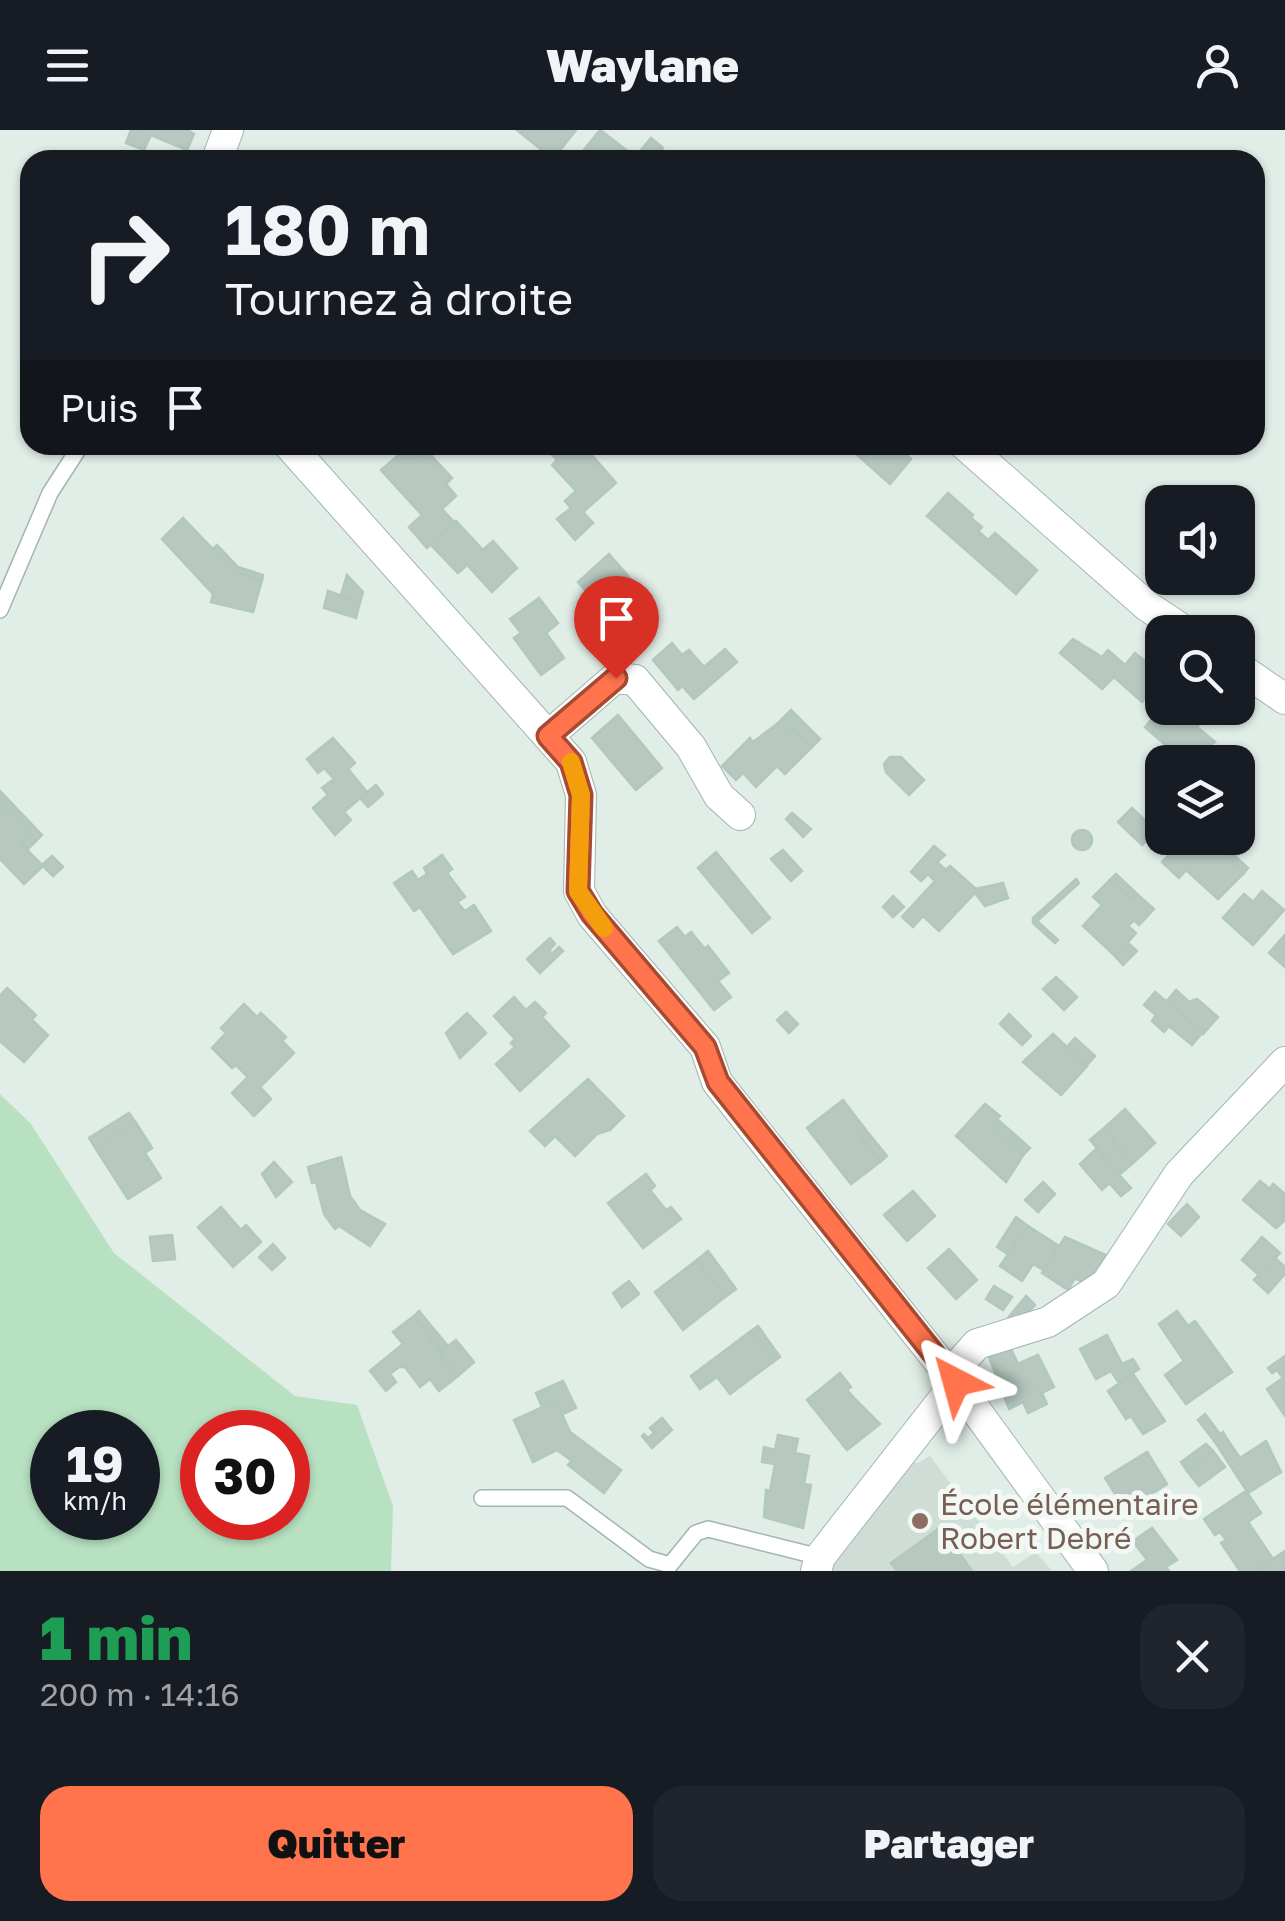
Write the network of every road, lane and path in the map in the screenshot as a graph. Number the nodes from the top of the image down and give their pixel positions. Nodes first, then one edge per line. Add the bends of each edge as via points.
1 (75, 455) edge
2 (297, 455) edge
3 (975, 455) edge
4 (0, 610) edge
5 (1161, 615) edge
6 (1255, 679) edge
7 (1285, 700) edge
8 (548, 736) junction
9 (740, 814) dead end
10 (1285, 1062) edge
11 (956, 1382) junction
12 (482, 1498) dead end
13 (818, 1564) edge
14 (1093, 1571) edge

1 - 4 lane via 50,493
2 - 8 street
3 - 5 street
6 - 7 street
8 - 9 street via 616,678 636,680 691,747 719,796
8 - 11 street via 571,762 581,795 578,891 592,914 705,1047 718,1082
10 - 11 street via 1179,1174 1106,1284 1048,1322 977,1344 961,1362
11 - 13 street
11 - 14 street
12 - 13 lane via 567,1498 649,1559 670,1564 696,1533 708,1529

